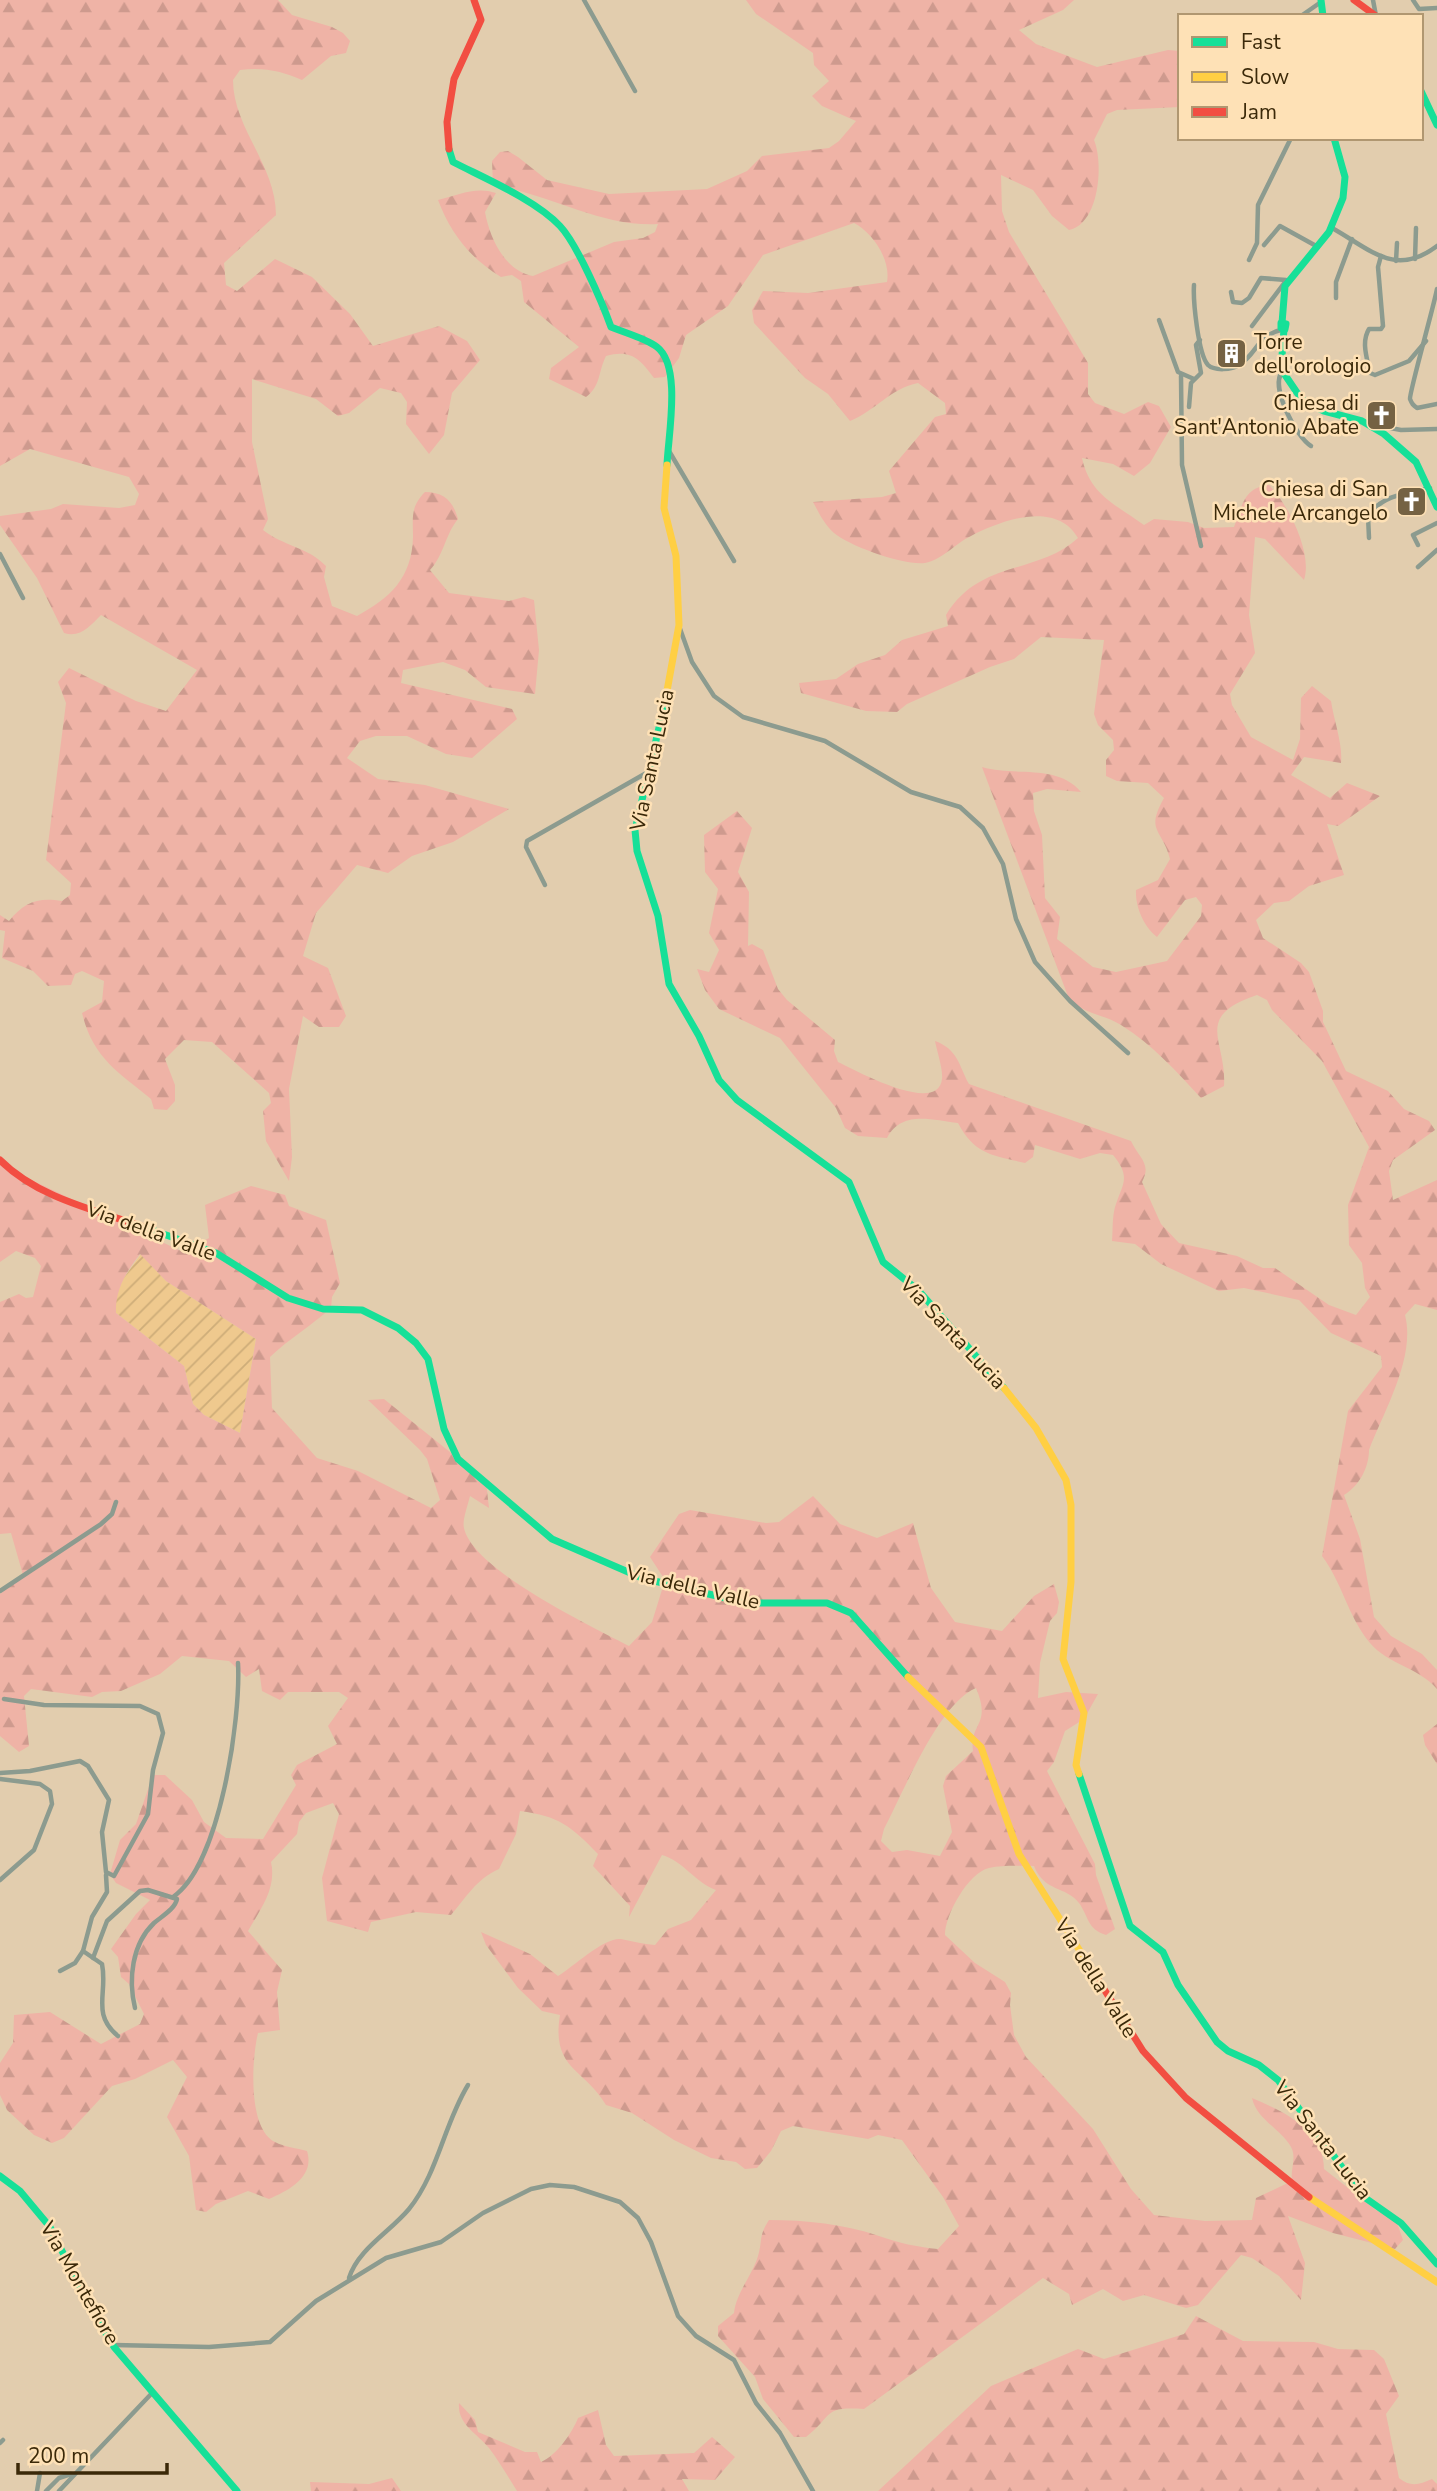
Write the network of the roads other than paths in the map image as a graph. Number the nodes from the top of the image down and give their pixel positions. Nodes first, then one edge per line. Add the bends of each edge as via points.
1 (474, 0) edge
2 (584, 0) edge
3 (1353, 0) edge
4 (1413, 0) edge
5 (1321, 1) edge
6 (1437, 8) edge
7 (1304, 14) edge
8 (1373, 14) edge
9 (635, 91) dead end
10 (1423, 95) edge
11 (1437, 125) edge
12 (1290, 140) edge
13 (1334, 140) edge
14 (1332, 228) junction
15 (1416, 228) dead end
16 (1352, 239) junction
17 (1397, 243) dead end
18 (1264, 245) dead end
19 (1437, 246) edge
20 (1318, 247) junction
21 (1381, 256) junction
22 (1415, 259) junction
23 (1249, 260) dead end
24 (1396, 261) junction
25 (1287, 281) junction
26 (1194, 285) dead end
27 (1437, 289) edge
28 (1231, 292) dead end
29 (1336, 298) dead end
30 (1159, 320) dead end
31 (1252, 326) dead end
32 (1283, 328) junction
33 (1200, 340) junction
34 (1426, 341) junction
35 (1282, 372) junction
36 (1181, 376) junction
37 (1194, 379) junction
38 (1437, 404) edge
39 (1189, 407) dead end
40 (1368, 424) junction
41 (1436, 427) edge
42 (1398, 429) junction
43 (1392, 440) junction
44 (1311, 446) dead end
45 (669, 451) junction
46 (1430, 488) junction
47 (1437, 506) edge
48 (1437, 523) edge
49 (1369, 538) dead end
50 (1418, 545) dead end
51 (1201, 547) dead end
52 (1437, 550) edge
53 (0, 554) edge
54 (734, 561) dead end
55 (1418, 567) dead end
56 (23, 598) dead end
57 (679, 625) junction
58 (649, 771) junction
59 (545, 885) dead end
60 (1128, 1053) dead end
61 (0, 1160) edge
62 (116, 1502) dead end
63 (0, 1591) edge
64 (238, 1663) dead end
65 (4, 1699) dead end
66 (0, 1773) edge
67 (0, 1779) edge
68 (105, 1867) junction
69 (0, 1880) edge
70 (173, 1897) junction
71 (83, 1950) junction
72 (93, 1958) junction
73 (60, 1971) dead end
74 (135, 2008) dead end
75 (118, 2036) dead end
76 (468, 2085) dead end
77 (0, 2176) edge
78 (1437, 2264) edge
79 (348, 2279) junction
80 (1437, 2282) edge
81 (114, 2345) junction
82 (153, 2392) junction
83 (40, 2473) dead end
84 (72, 2474) junction
85 (62, 2490) edge
86 (37, 2491) edge
87 (46, 2491) edge
88 (237, 2491) edge
89 (813, 2491) edge

1 - 45 street, Via Santa Lucia via 481,23 460,61 448,117 453,160 556,223 569,239 611,327 663,353 673,379
2 - 9 street
3 - 8 street
4 - 6 street via 1419,9
5 - 7 street
10 - 11 street
12 - 23 street via 1258,205 1257,243
13 - 14 street via 1345,186
14 - 16 street
14 - 20 street
15 - 22 street
16 - 21 street
16 - 29 street via 1336,282
17 - 24 street
18 - 20 street via 1280,226
19 - 22 street
20 - 25 street
21 - 24 street
21 - 34 street via 1383,326 1367,331 1370,373 1376,375 1409,361
22 - 24 street
25 - 28 street via 1261,278 1242,303 1232,301
25 - 31 street
25 - 32 street
26 - 33 street
27 - 34 street
30 - 36 street
32 - 33 street via 1259,340 1239,365 1225,369 1209,366
32 - 35 street
33 - 37 street via 1196,347 1200,373
34 - 38 street via 1410,399 1419,408
35 - 40 street via 1302,400
35 - 44 street via 1278,379 1281,400
36 - 37 street
36 - 51 street via 1182,465
37 - 39 street
40 - 42 street
40 - 43 street
41 - 42 street
42 - 43 street
43 - 46 street via 1416,463
45 - 54 street
45 - 57 street, Via Santa Lucia via 664,508 677,556
46 - 47 street
46 - 49 street via 1380,503 1368,516
48 - 50 street via 1411,536
52 - 55 street
53 - 56 street
57 - 58 street, Via Santa Lucia
57 - 60 street via 692,662 714,696 743,718 825,741 911,792 960,807 983,828 1003,864 1014,912 1035,962
58 - 59 street via 527,841
58 - 78 street, Via Santa Lucia via 636,818 637,851 658,916 669,984 719,1080 737,1100 849,1182 883,1262 919,1291 987,1367 1033,1424 1065,1476 1071,1535 1063,1659 1084,1713 1076,1765 1130,1926 1163,1952 1180,1988 1218,2043 1278,2080 1364,2197 1401,2223
61 - 80 street, Via della Valle via 12,1173 43,1191 216,1253 284,1297 327,1310 366,1311 397,1328 419,1345 428,1359 444,1429 458,1459 552,1539 642,1578 746,1603 821,1603 850,1613 903,1673 981,1747 1019,1854 1143,2051 1182,2095 1324,2209
62 - 63 street via 102,1524
64 - 70 street via 235,1738 215,1824 192,1879
65 - 68 street via 140,1706 162,1719 146,1819 118,1873 108,1876
66 - 68 street via 78,1760 87,1765 109,1800 102,1832
67 - 69 street via 40,1784 50,1791 52,1804 37,1847
68 - 71 street via 107,1892 92,1917
70 - 72 street via 140,1891 107,1921
70 - 74 street via 177,1903 152,1924 138,1948 132,1987
71 - 72 street
71 - 73 street via 75,1963
72 - 75 street via 103,1972 103,2018
76 - 79 street via 419,2195 363,2254
77 - 81 street, Via Montefiore via 37,2208
79 - 81 street via 308,2306 270,2342 209,2347
79 - 89 street via 391,2255 444,2240 538,2186 574,2187 621,2202 648,2234 680,2319 696,2336 734,2360 753,2399 780,2433
81 - 82 street, Via Montefiore
82 - 84 street
82 - 88 street, Via Montefiore
83 - 86 street
84 - 85 street
84 - 87 street

